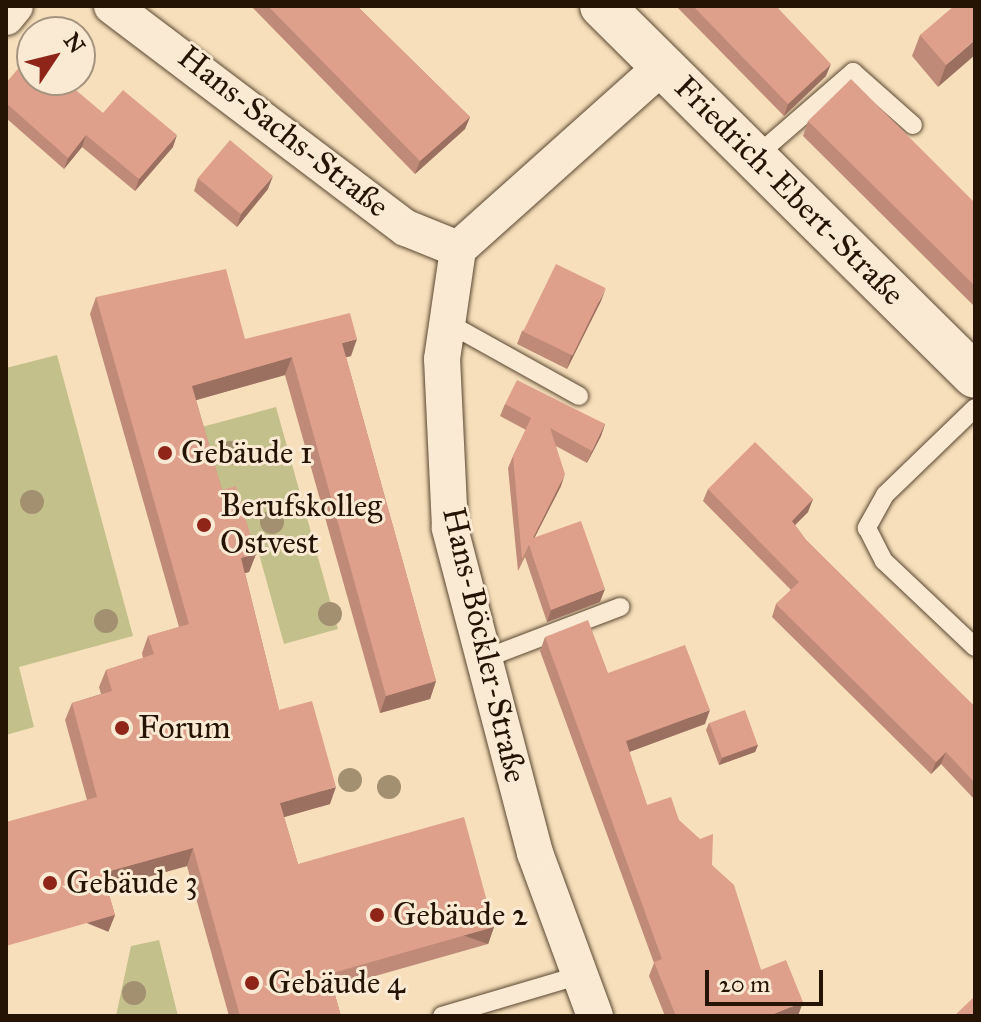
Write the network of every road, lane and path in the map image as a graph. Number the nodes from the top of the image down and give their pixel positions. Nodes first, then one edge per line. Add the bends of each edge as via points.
1 (15, 6) edge
2 (112, 6) edge
3 (602, 6) edge
4 (6, 17) edge
5 (663, 66) junction
6 (913, 125) dead end
7 (755, 157) junction
8 (458, 249) junction
9 (448, 323) junction
10 (975, 376) edge
11 (579, 396) dead end
12 (975, 408) edge
13 (620, 607) dead end
14 (975, 647) edge
15 (484, 659) junction
16 (580, 975) junction
17 (442, 1016) edge
18 (595, 1016) edge

1 - 4 street
2 - 8 street, Hans-Sachs-Straße via 406,228
3 - 5 street, Friedrich-Ebert-Straße
5 - 7 street, Friedrich-Ebert-Straße
5 - 8 street
6 - 7 lane via 853,72
7 - 10 street, Friedrich-Ebert-Straße
8 - 9 street, Hans-Böckler-Straße
9 - 11 lane
9 - 15 street, Hans-Böckler-Straße via 442,359 450,528
12 - 14 lane via 885,495 867,528 884,561
13 - 15 lane
15 - 16 street, Hans-Böckler-Straße via 535,853
16 - 17 lane
16 - 18 street, Hans-Böckler-Straße

